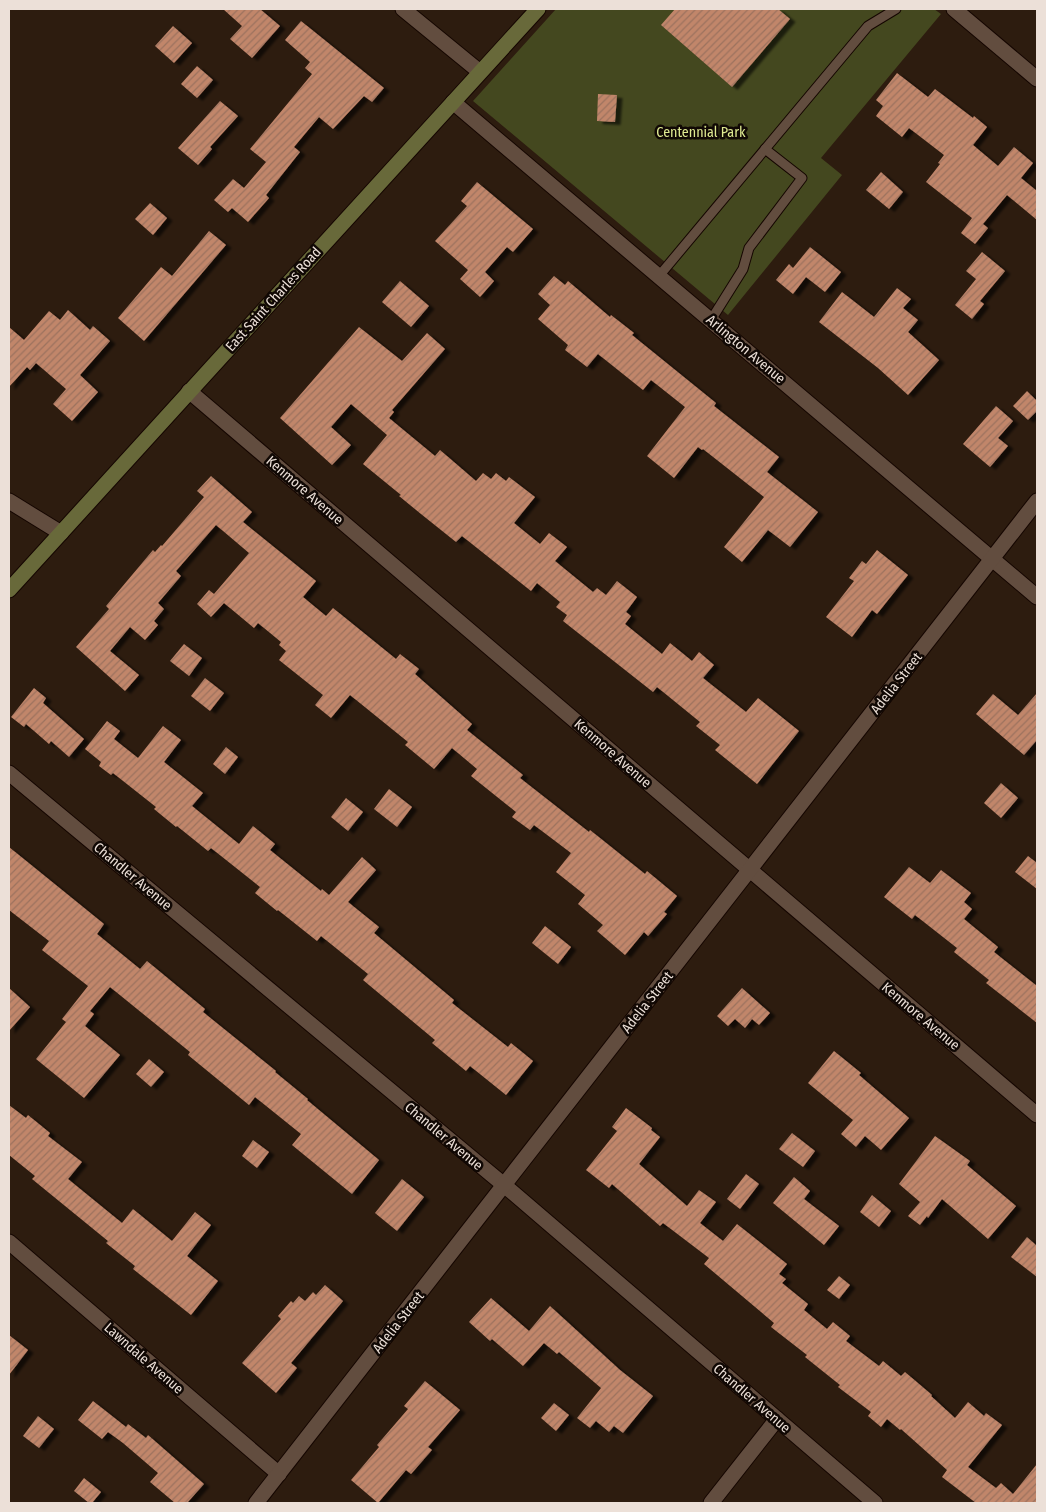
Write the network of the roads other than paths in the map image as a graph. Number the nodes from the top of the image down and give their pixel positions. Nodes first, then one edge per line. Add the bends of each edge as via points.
1 (403, 9) edge
2 (538, 9) edge
3 (896, 9) edge
4 (954, 9) edge
5 (480, 72) junction
6 (1037, 79) edge
7 (452, 102) junction
8 (765, 149) junction
9 (659, 276) junction
10 (712, 320) junction
11 (189, 391) junction
12 (9, 501) edge
13 (1037, 501) edge
14 (61, 533) junction
15 (992, 559) junction
16 (9, 590) edge
17 (1037, 598) edge
18 (9, 773) edge
19 (750, 870) junction
20 (1037, 1115) edge
21 (504, 1185) junction
22 (9, 1242) edge
23 (777, 1420) junction
24 (279, 1474) junction
25 (256, 1503) edge
26 (712, 1503) edge
27 (876, 1503) edge

1 - 5 street
2 - 5 main road, East Saint Charles Road
3 - 8 lane via 868,26
4 - 6 street
5 - 7 main road, East Saint Charles Road
7 - 9 street, Arlington Avenue
7 - 11 main road, East Saint Charles Road
8 - 9 lane
8 - 10 lane via 802,178 749,248 743,269
9 - 10 street, Arlington Avenue
10 - 15 street, Arlington Avenue
11 - 14 main road, East Saint Charles Road
11 - 19 street, Kenmore Avenue
12 - 14 street
13 - 15 street, Adelia Street
14 - 16 main road, East Saint Charles Road
15 - 17 street, Arlington Avenue
15 - 19 street, Adelia Street
18 - 21 street, Chandler Avenue
19 - 20 street, Kenmore Avenue
19 - 21 street, Adelia Street
21 - 23 street, Chandler Avenue
21 - 24 street, Adelia Street
22 - 24 street, Lawndale Avenue
23 - 26 street
23 - 27 street, Chandler Avenue
24 - 25 street, Adelia Street

